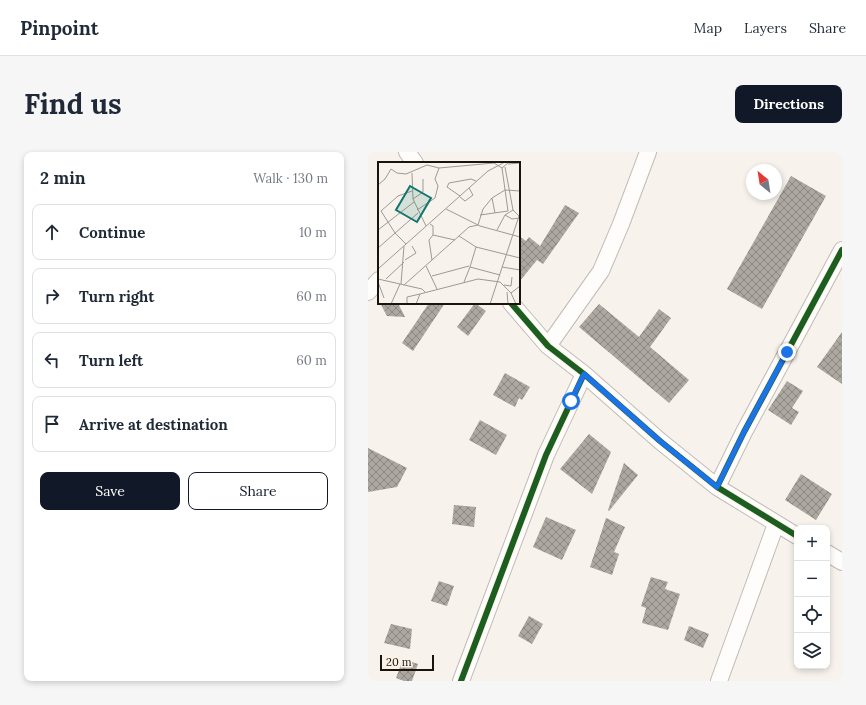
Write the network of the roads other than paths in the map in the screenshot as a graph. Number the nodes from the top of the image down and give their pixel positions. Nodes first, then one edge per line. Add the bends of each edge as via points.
1 (407, 152) edge
2 (648, 152) edge
3 (414, 162) edge
4 (842, 250) edge
5 (378, 281) edge
6 (368, 292) edge
7 (512, 304) edge
8 (548, 346) junction
9 (584, 374) junction
10 (717, 487) junction
11 (776, 524) junction
12 (794, 534) edge
13 (830, 555) edge
14 (842, 562) edge
15 (461, 681) edge
16 (719, 681) edge

1 - 3 street
2 - 8 street via 601,271
4 - 10 street
5 - 6 street
7 - 8 street
8 - 9 street
9 - 10 street
9 - 15 street via 546,454
10 - 11 street
11 - 12 street
11 - 16 street
13 - 14 street

